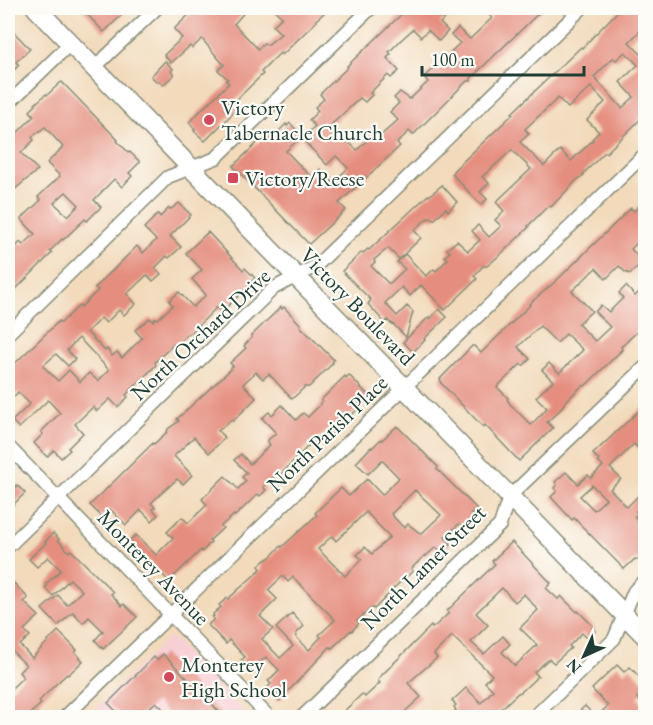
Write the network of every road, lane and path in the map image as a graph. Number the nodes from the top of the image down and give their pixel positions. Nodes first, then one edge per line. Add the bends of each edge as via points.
1 (36, 8) edge
2 (157, 8) edge
3 (372, 8) edge
4 (582, 8) edge
5 (71, 43) junction
6 (94, 68) junction
7 (8, 104) edge
8 (645, 153) edge
9 (191, 168) junction
10 (296, 276) junction
11 (8, 334) edge
12 (645, 366) edge
13 (404, 387) junction
14 (8, 446) edge
15 (509, 497) junction
16 (58, 498) junction
17 (8, 547) edge
18 (645, 579) edge
19 (623, 614) junction
20 (170, 615) junction
21 (645, 637) edge
22 (64, 717) edge
23 (270, 717) edge
24 (301, 717) edge
25 (533, 717) edge

1 - 5 main road, Victory Boulevard
2 - 6 street
3 - 9 street via 216,158
4 - 10 street, North Orchard Drive via 316,266
5 - 6 main road, Victory Boulevard
5 - 7 street
6 - 9 main road, Victory Boulevard
8 - 13 street, North Parish Place
9 - 10 main road, Victory Boulevard
9 - 11 street via 168,177
10 - 13 main road, Victory Boulevard
10 - 16 street, North Orchard Drive via 274,288
12 - 15 street, North Lamer Street
13 - 15 main road, Victory Boulevard
13 - 20 street, North Parish Place
14 - 16 street, Monterey Avenue
15 - 19 main road, Victory Boulevard
15 - 24 street, North Lamer Street via 500,525
16 - 17 street, North Orchard Drive
16 - 20 street, Monterey Avenue
18 - 19 street
19 - 21 main road, Victory Boulevard
19 - 25 street via 614,639
20 - 22 street, North Parish Place
20 - 23 street, Monterey Avenue

